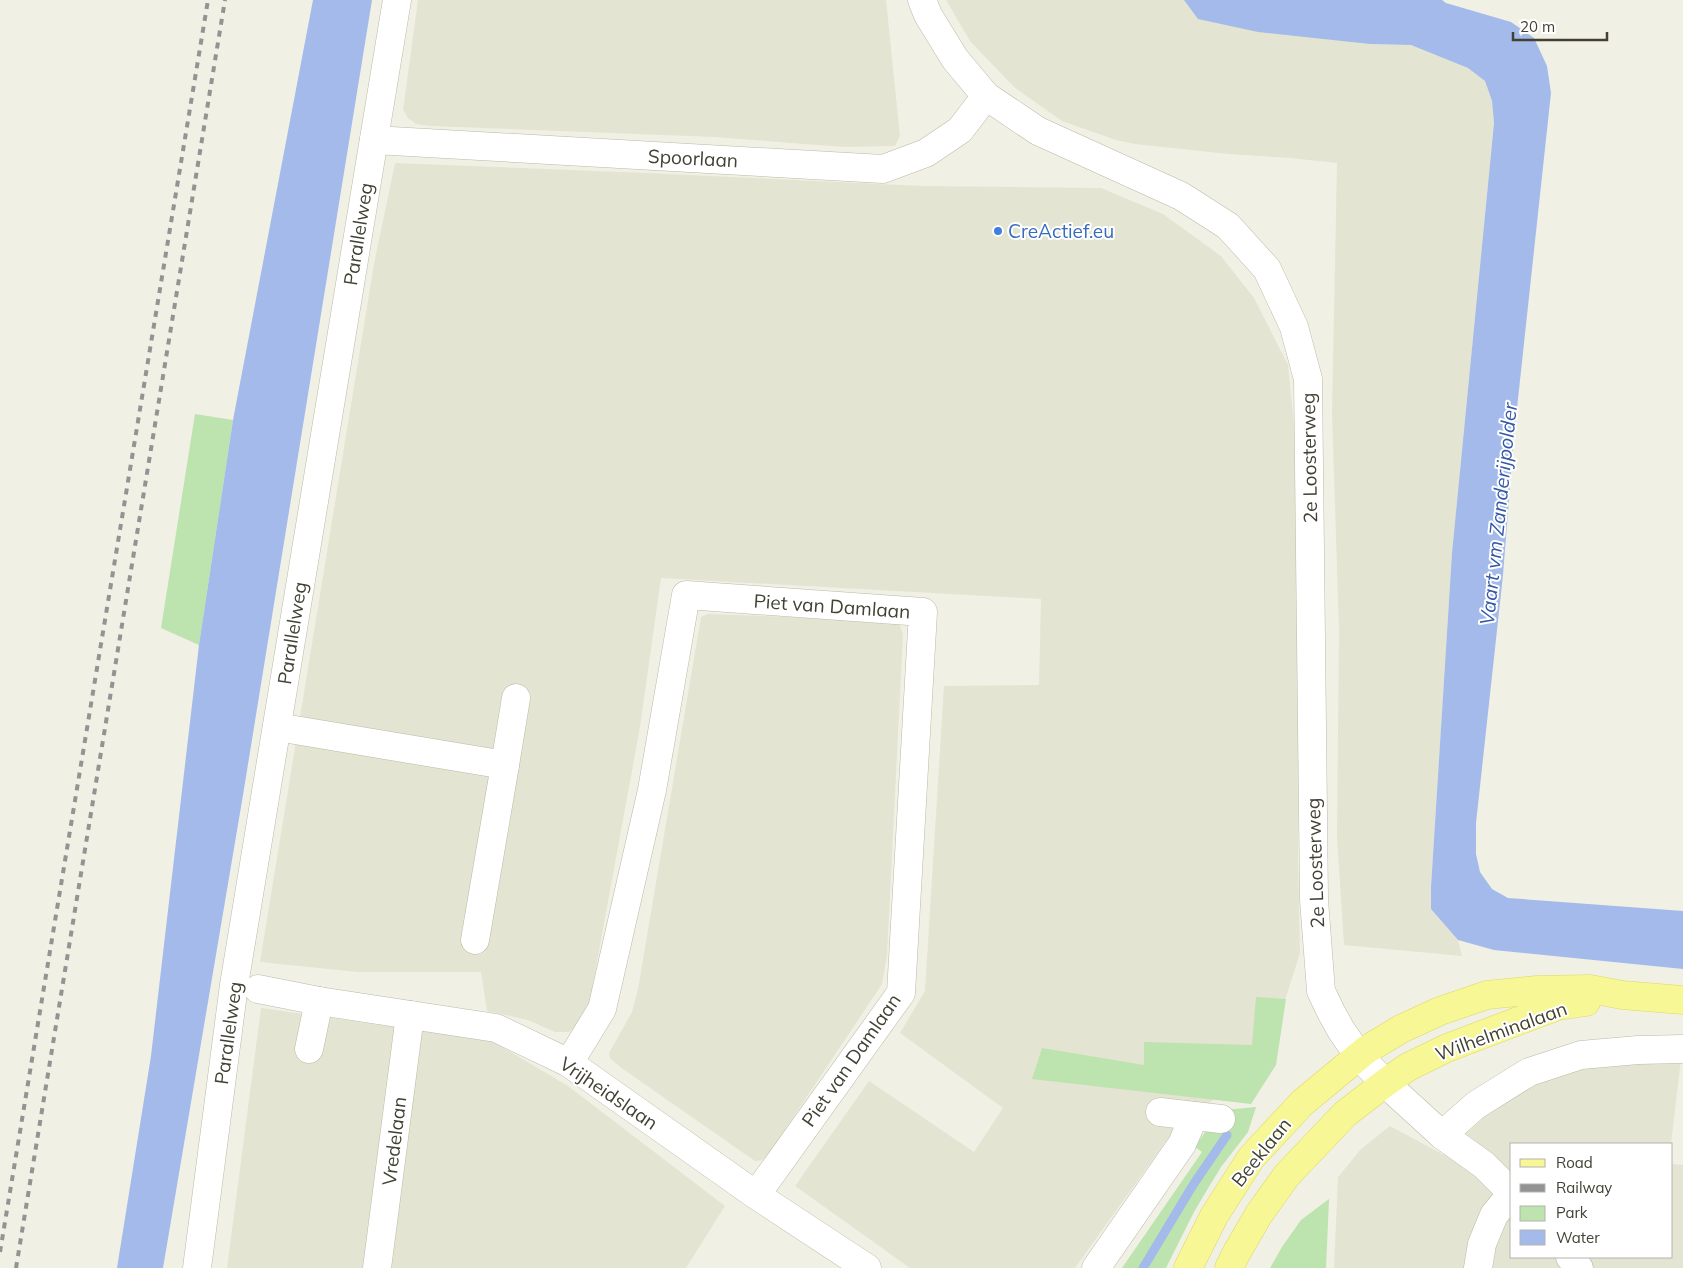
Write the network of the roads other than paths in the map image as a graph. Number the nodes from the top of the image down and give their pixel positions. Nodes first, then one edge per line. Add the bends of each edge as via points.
1 (397, 0) edge
2 (922, 0) edge
3 (986, 96) junction
4 (374, 140) junction
5 (516, 698) dead end
6 (277, 727) junction
7 (505, 765) junction
8 (475, 940) dead end
9 (258, 989) dead end
10 (1622, 995) junction
11 (319, 1000) junction
12 (1683, 1000) edge
13 (410, 1015) junction
14 (1683, 1048) edge
15 (309, 1049) dead end
16 (1359, 1056) junction
17 (569, 1063) junction
18 (1386, 1083) junction
19 (1160, 1112) dead end
20 (1194, 1116) junction
21 (1221, 1119) dead end
22 (1442, 1135) junction
23 (1510, 1191) edge
24 (756, 1195) junction
25 (1510, 1196) edge
26 (1571, 1258) edge
27 (197, 1268) edge
28 (378, 1268) edge
29 (867, 1268) edge
30 (1096, 1268) edge
31 (1188, 1268) edge
32 (1230, 1268) edge
33 (1478, 1268) edge
34 (1579, 1268) edge

1 - 4 street, Parallelweg
2 - 3 street, 2e Loosterweg via 955,59
3 - 4 street, Spoorlaan via 960,130 926,152 883,169
3 - 16 street, 2e Loosterweg via 1038,131 1181,196 1228,226 1267,269 1294,327 1308,379 1314,900 1321,991
4 - 6 street, Parallelweg
5 - 7 street
6 - 7 street
6 - 27 street, Parallelweg via 234,985
7 - 8 street
9 - 11 street, Vrijheidslaan
10 - 12 main road, Wilhelminalaan
10 - 16 main road, Wilhelminalaan via 1590,989 1537,990 1487,996 1409,1025
10 - 18 main road, Wilhelminalaan via 1558,1006 1504,1026 1447,1048 1408,1067
11 - 13 street, Vrijheidslaan
11 - 15 street
13 - 17 street, Vrijheidslaan via 496,1028
13 - 28 street, Vredelaan
14 - 22 street via 1581,1055 1529,1072 1476,1105
16 - 18 street, 2e Loosterweg
16 - 31 main road, Beeklaan via 1302,1103 1251,1158 1214,1216
17 - 24 street, Vrijheidslaan
17 - 24 street, Piet van Damlaan via 602,1009 652,790 686,595 923,612 901,993
18 - 22 street, 2e Loosterweg
18 - 32 main road, Beeklaan via 1345,1114 1287,1175 1259,1214
19 - 20 street
20 - 21 street
20 - 30 street via 1182,1144
22 - 23 street, 2e Loosterweg via 1484,1165
24 - 29 street, Vrijheidslaan
25 - 33 street via 1494,1216 1482,1244
26 - 34 street

